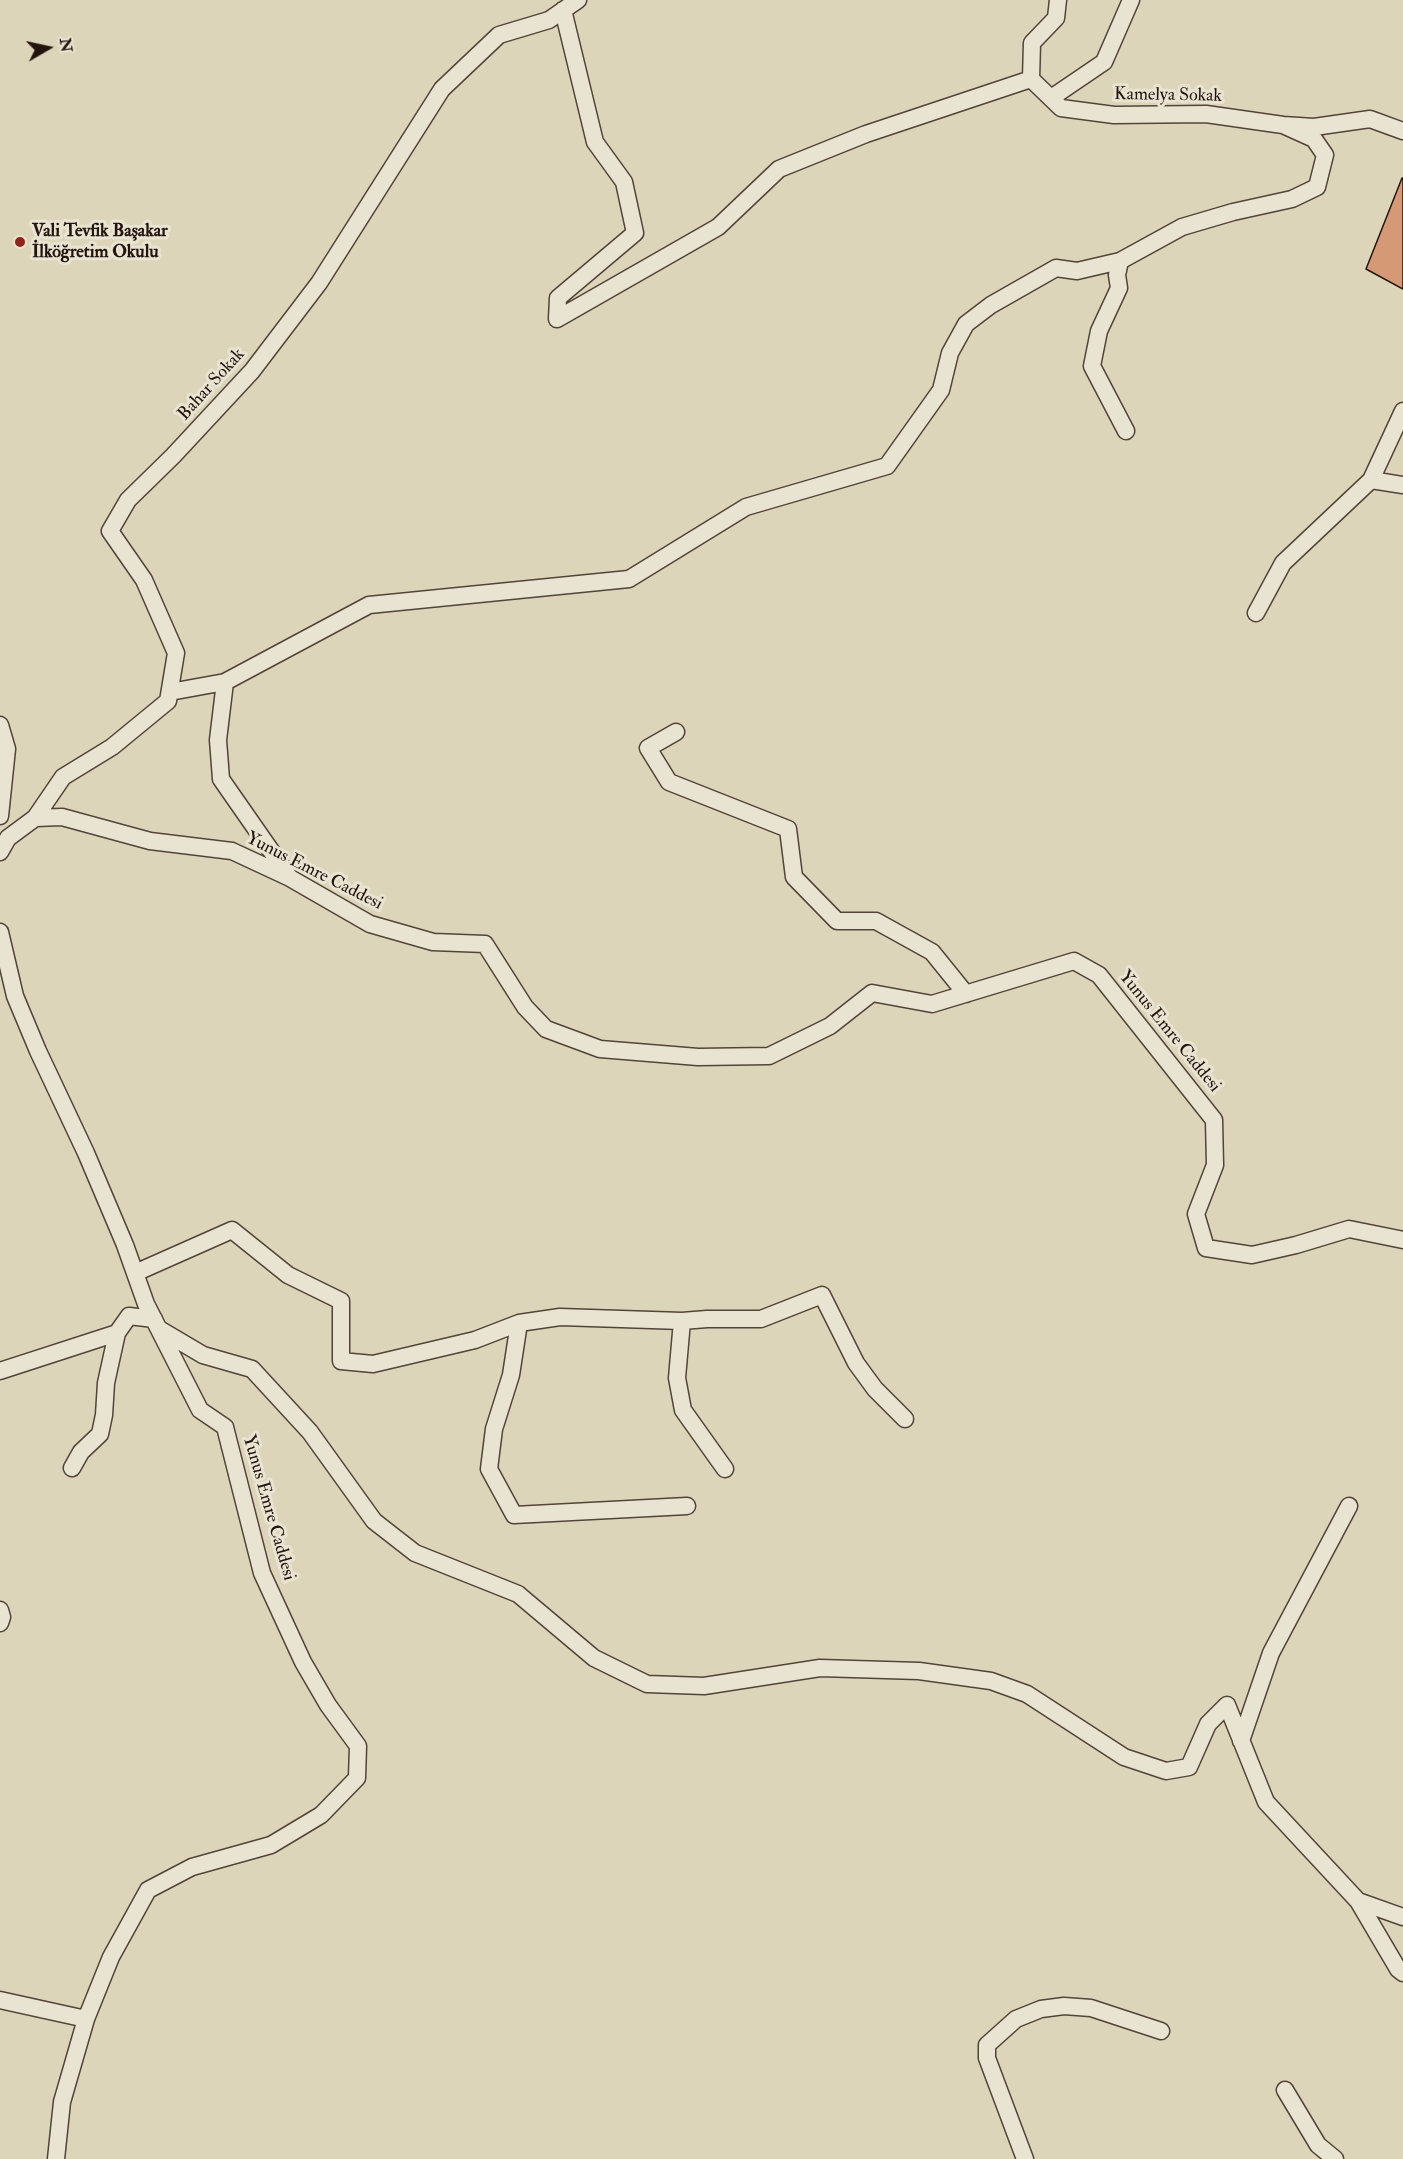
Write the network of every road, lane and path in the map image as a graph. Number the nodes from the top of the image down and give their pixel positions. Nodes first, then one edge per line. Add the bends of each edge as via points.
1 (578, 0) edge
2 (1058, 0) edge
3 (1131, 0) edge
4 (563, 10) junction
5 (1030, 79) junction
6 (1051, 98) junction
7 (1283, 125) junction
8 (1403, 131) edge
9 (1120, 261) junction
10 (1403, 411) edge
11 (1126, 431) dead end
12 (1371, 480) junction
13 (1403, 485) edge
14 (1256, 614) dead end
15 (225, 682) junction
16 (170, 692) junction
17 (0, 725) edge
18 (676, 732) dead end
19 (0, 816) edge
20 (35, 818) junction
21 (0, 852) edge
22 (290, 878) junction
23 (0, 932) edge
24 (966, 994) junction
25 (1403, 1227) edge
26 (1377, 1234) junction
27 (1403, 1240) edge
28 (135, 1273) junction
29 (682, 1321) junction
30 (519, 1323) junction
31 (156, 1324) junction
32 (117, 1333) junction
33 (0, 1371) edge
34 (905, 1419) dead end
35 (72, 1468) dead end
36 (725, 1469) dead end
37 (687, 1506) dead end
38 (1349, 1506) dead end
39 (0, 1610) edge
40 (0, 1623) edge
41 (1241, 1741) junction
42 (1358, 1901) junction
43 (1403, 1917) edge
44 (1403, 1973) edge
45 (0, 2000) edge
46 (86, 2019) junction
47 (1161, 2031) dead end
48 (1285, 2090) dead end
49 (56, 2159) edge
50 (1026, 2159) edge
51 (1335, 2159) edge

1 - 4 street, Bahar Sokak
2 - 5 street via 1056,18 1032,43
3 - 6 street via 1104,62
4 - 5 street via 595,142 624,182 634,233 558,298 556,319 718,227 779,169 866,134
4 - 16 street, Bahar Sokak via 549,20 499,35 442,89 313,292 252,371 128,500 110,531 144,580 176,653
5 - 6 street, Kamelya Sokak
6 - 7 street, Kamelya Sokak via 1061,108 1114,116 1206,114
7 - 8 street, Kamelya Sokak via 1314,127 1370,119
7 - 9 street via 1314,139 1325,155 1317,187 1292,199 1182,227
9 - 11 street via 1119,288 1100,332 1092,366
9 - 15 street via 1077,271 1056,268 966,324 950,353 941,390 887,466 746,507 629,579 369,605
10 - 12 street
12 - 13 street
12 - 14 street via 1283,563
15 - 16 street
15 - 22 street via 218,740 221,779
16 - 20 street via 168,701 112,747 63,777
17 - 19 street via 7,749
18 - 24 street via 648,748 669,782 788,829 794,877 837,921 876,921 932,952
20 - 21 street via 8,838
20 - 22 street, Yunus Emre Caddesi via 63,817 150,841 232,852
22 - 24 street, Yunus Emre Caddesi via 370,924 433,942 485,944 525,1007 546,1029 600,1049 698,1057 769,1056 830,1026 872,993 932,1004
23 - 28 street, Yunus Emre Caddesi via 15,996
24 - 26 street, Yunus Emre Caddesi via 1074,961 1099,975 1214,1120 1215,1165 1196,1214 1206,1248 1252,1255 1349,1229
25 - 26 street, Yunus Emre Caddesi
26 - 27 street, Yunus Emre Caddesi
28 - 30 street via 232,1230 288,1275 341,1301 341,1362 373,1364 475,1340
28 - 31 street, Yunus Emre Caddesi
29 - 30 street via 560,1317
29 - 34 street via 761,1319 822,1295 856,1363
29 - 36 street via 677,1378 683,1410
30 - 37 street via 511,1375 494,1429 489,1469 514,1515
31 - 32 street via 129,1316
31 - 41 street via 203,1355 252,1369 310,1432 374,1521 416,1553 518,1594 594,1658 646,1684 704,1686 819,1668 919,1671 991,1681 1027,1694 1124,1757 1166,1772 1190,1767 1208,1724 1227,1705
31 - 46 street, Yunus Emre Caddesi via 200,1410 225,1427 262,1573 303,1662 358,1746 357,1778 321,1815 271,1845 192,1867 148,1890 111,1957
32 - 33 street
32 - 35 street via 100,1434 81,1452
38 - 41 street via 1271,1653
39 - 40 street
41 - 42 street via 1266,1802
42 - 43 street
42 - 44 street
45 - 46 street
46 - 49 street, Yunus Emre Caddesi via 62,2102
47 - 50 street via 1091,2008 1064,2006 1041,2009 1016,2019 987,2045 987,2058
48 - 51 street via 1318,2145

